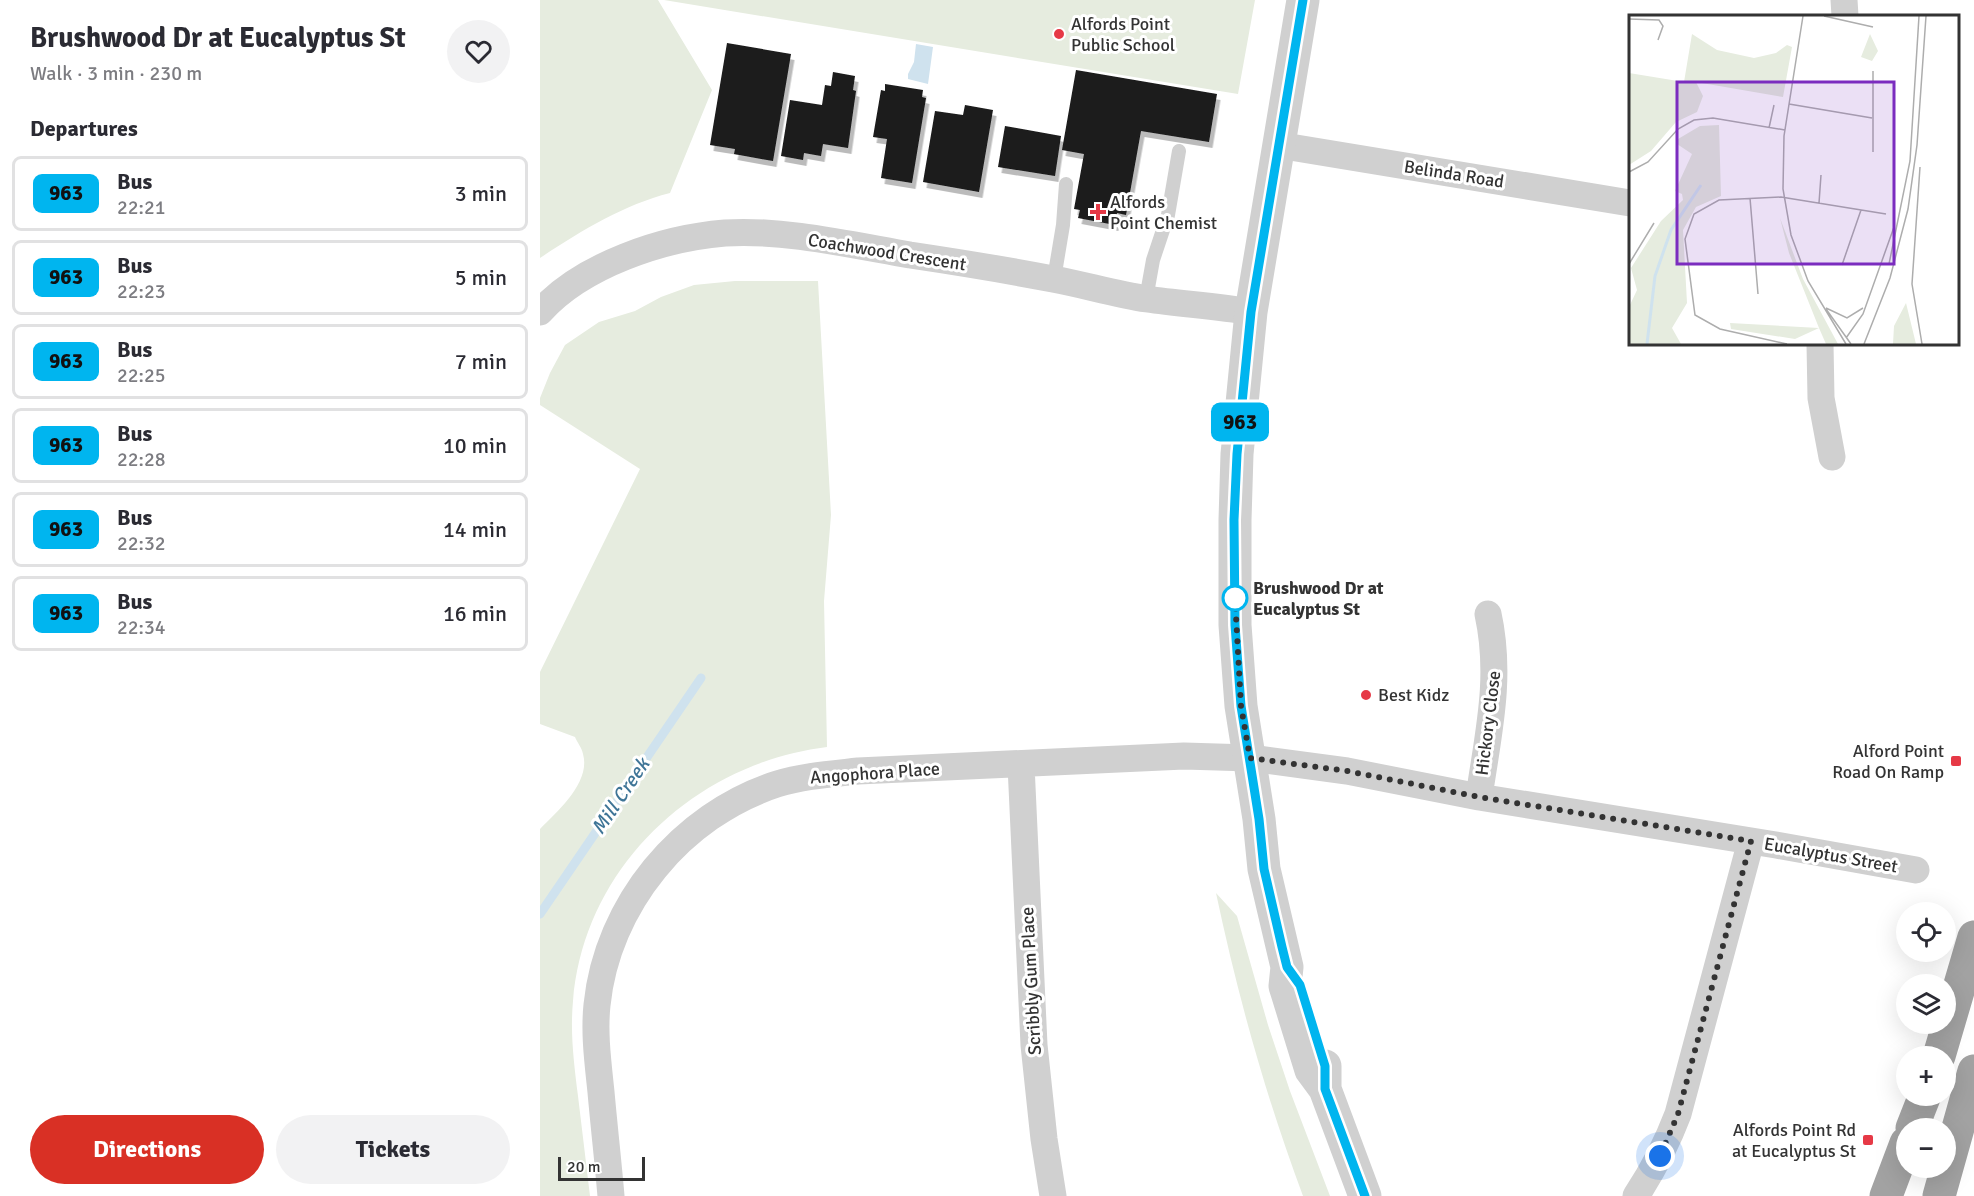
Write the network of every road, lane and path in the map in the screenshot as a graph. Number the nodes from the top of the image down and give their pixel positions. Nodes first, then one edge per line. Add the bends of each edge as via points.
1 (1303, 0) edge
2 (1844, 0) edge
3 (1845, 15) edge
4 (1278, 145) junction
5 (1179, 151) dead end
6 (1066, 184) dead end
7 (1629, 203) edge
8 (1054, 279) junction
9 (1146, 299) junction
10 (540, 312) edge
11 (1251, 312) junction
12 (1820, 345) edge
13 (1832, 457) dead end
14 (1488, 614) dead end
15 (1250, 758) junction
16 (1021, 765) junction
17 (1479, 797) junction
18 (1751, 841) junction
19 (1916, 870) dead end
20 (1974, 937) edge
21 (1943, 1046) edge
22 (1974, 1071) edge
23 (1896, 1170) edge
24 (611, 1196) edge
25 (1053, 1196) edge
26 (1365, 1196) edge
27 (1636, 1196) edge
28 (1886, 1196) edge
29 (1939, 1196) edge

1 - 4 street
2 - 3 street
4 - 7 street, Belinda Road
4 - 11 street
5 - 9 lane via 1168,215 1153,260
6 - 8 lane
8 - 9 street, Coachwood Crescent
8 - 10 street, Coachwood Crescent via 780,235 726,233 651,246 595,271
9 - 11 street, Coachwood Crescent
11 - 15 street via 1237,454 1234,548 1241,706
12 - 13 street via 1821,398
14 - 17 street, Hickory Close via 1495,653 1494,680
15 - 16 street, Angophora Place via 1184,756
15 - 17 street, Eucalyptus Street via 1347,771
15 - 26 street via 1264,869 1287,967 1300,985 1325,1066 1325,1089
16 - 24 street, Angophora Place via 858,771 777,784 737,800 675,845 652,870 616,932 597,1004 598,1069
16 - 25 street, Scribbly Gum Place via 1034,1045
17 - 18 street, Eucalyptus Street
18 - 19 street, Eucalyptus Street
18 - 27 street via 1678,1114 1653,1171
20 - 21 highway
22 - 29 highway
23 - 28 highway

